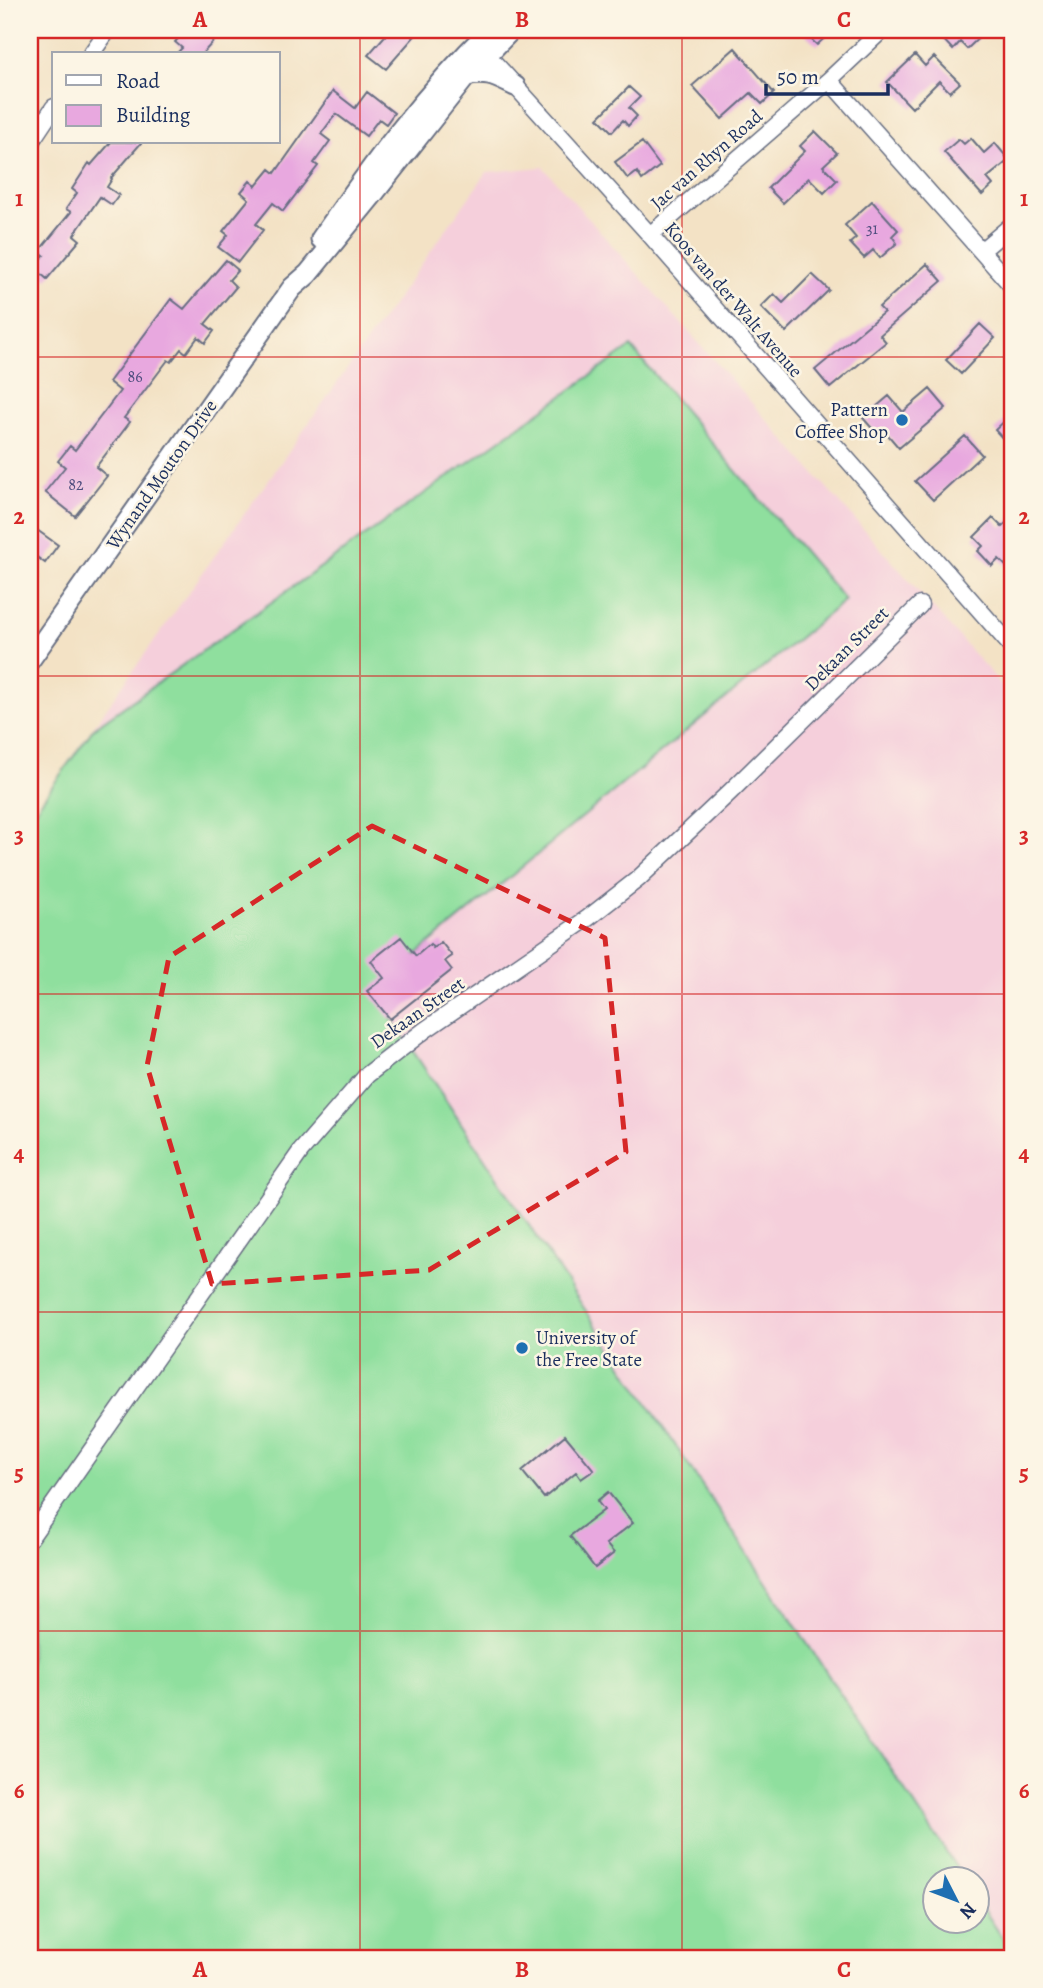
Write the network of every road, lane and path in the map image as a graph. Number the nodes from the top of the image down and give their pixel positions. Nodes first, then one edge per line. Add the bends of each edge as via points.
1 (511, 30) edge
2 (882, 30) edge
3 (106, 31) edge
4 (484, 43) edge
5 (92, 52) edge
6 (466, 76) junction
7 (829, 80) junction
8 (515, 86) junction
9 (52, 110) edge
10 (405, 139) junction
11 (30, 143) edge
12 (1013, 224) edge
13 (650, 235) junction
14 (981, 251) junction
15 (1013, 287) edge
16 (920, 604) dead end
17 (1013, 648) edge
18 (30, 660) edge
19 (30, 1538) edge

1 - 4 street, Wynand Mouton Drive
2 - 7 street, Jac van Rhyn Road
3 - 5 street
4 - 6 street, Wynand Mouton Drive
4 - 8 street, Koos van der Walt Avenue
4 - 10 street, Wynand Mouton Drive
6 - 8 street via 489,74
6 - 10 street, Wynand Mouton Drive
7 - 13 street, Jac van Rhyn Road
7 - 14 street
8 - 13 street, Koos van der Walt Avenue
9 - 11 street
10 - 18 street, Wynand Mouton Drive via 308,274 292,288
12 - 14 street
13 - 17 street, Koos van der Walt Avenue
14 - 15 street
16 - 19 street, Dekaan Street via 638,879 367,1075 301,1151

